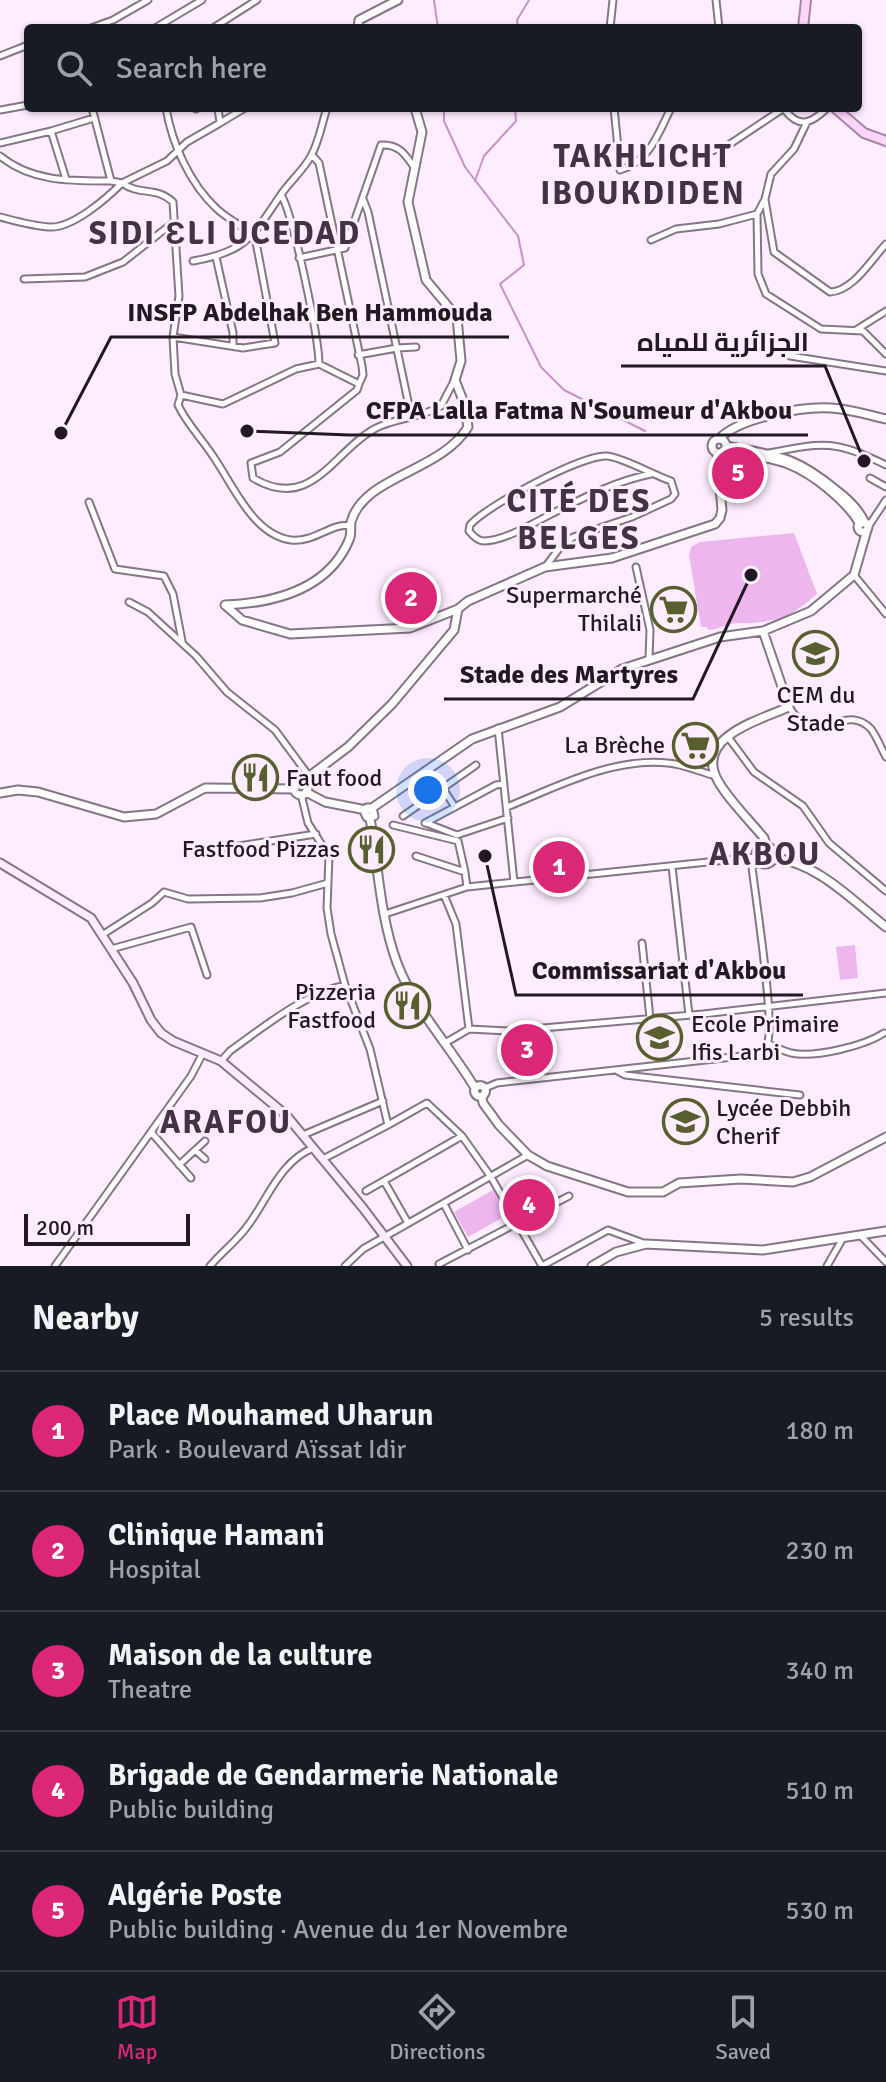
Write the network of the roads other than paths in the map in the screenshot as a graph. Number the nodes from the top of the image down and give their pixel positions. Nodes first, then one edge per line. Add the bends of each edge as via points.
1 (148, 0) edge
2 (202, 0) edge
3 (257, 0) edge
4 (398, 0) edge
5 (613, 0) edge
6 (716, 0) edge
7 (806, 0) edge
8 (102, 24) edge
9 (162, 24) edge
10 (219, 24) edge
11 (358, 24) edge
12 (610, 24) edge
13 (719, 24) edge
14 (803, 24) edge
15 (24, 47) edge
16 (0, 56) edge
17 (24, 106) edge
18 (0, 110) edge
19 (93, 112) edge
20 (167, 112) edge
21 (219, 112) edge
22 (238, 112) edge
23 (326, 112) edge
24 (416, 112) edge
25 (614, 112) edge
26 (669, 112) edge
27 (778, 112) edge
28 (787, 112) edge
29 (823, 112) edge
30 (840, 112) edge
31 (94, 118) junction
32 (220, 123) junction
33 (806, 124) junction
34 (51, 131) junction
35 (886, 141) edge
36 (0, 143) edge
37 (618, 148) dead end
38 (178, 152) junction
39 (706, 153) dead end
40 (312, 155) junction
41 (0, 156) edge
42 (416, 169) junction
43 (620, 170) dead end
44 (67, 179) junction
45 (111, 181) junction
46 (122, 183) junction
47 (281, 195) junction
48 (363, 199) junction
49 (765, 199) junction
50 (757, 214) junction
51 (0, 217) edge
52 (175, 222) junction
53 (252, 236) junction
54 (651, 240) dead end
55 (886, 244) edge
56 (339, 250) junction
57 (216, 257) junction
58 (299, 258) junction
59 (193, 261) dead end
60 (24, 279) dead end
61 (886, 311) edge
62 (855, 331) junction
63 (173, 337) junction
64 (233, 347) junction
65 (416, 347) dead end
66 (397, 348) junction
67 (886, 354) edge
68 (358, 355) junction
69 (790, 356) dead end
70 (319, 364) junction
71 (886, 371) edge
72 (455, 380) junction
73 (359, 384) junction
74 (181, 395) junction
75 (413, 415) junction
76 (883, 419) edge
77 (886, 426) edge
78 (719, 439) junction
79 (723, 450) junction
80 (769, 453) junction
81 (886, 465) edge
82 (651, 474) junction
83 (870, 478) dead end
84 (886, 487) edge
85 (886, 500) edge
86 (89, 502) dead end
87 (350, 526) junction
88 (864, 526) junction
89 (545, 567) junction
90 (636, 567) dead end
91 (854, 575) junction
92 (129, 602) dead end
93 (458, 609) junction
94 (886, 614) edge
95 (763, 631) junction
96 (182, 642) junction
97 (649, 658) junction
98 (789, 707) junction
99 (498, 728) junction
100 (728, 737) junction
101 (886, 757) edge
102 (476, 765) dead end
103 (716, 776) junction
104 (306, 779) junction
105 (504, 784) junction
106 (442, 787) junction
107 (301, 792) junction
108 (1, 794) edge
109 (455, 807) junction
110 (507, 807) junction
111 (369, 812) junction
112 (403, 816) dead end
113 (508, 818) junction
114 (393, 825) dead end
115 (317, 834) junction
116 (767, 847) junction
117 (207, 849) dead end
118 (416, 856) dead end
119 (773, 858) junction
120 (758, 860) junction
121 (0, 863) edge
122 (672, 867) junction
123 (465, 872) junction
124 (514, 882) junction
125 (328, 883) junction
126 (467, 887) junction
127 (886, 891) edge
128 (444, 895) junction
129 (385, 914) junction
130 (886, 927) edge
131 (102, 935) junction
132 (642, 943) dead end
133 (111, 949) junction
134 (207, 975) dead end
135 (345, 985) junction
136 (886, 993) edge
137 (768, 1006) junction
138 (689, 1015) junction
139 (650, 1018) junction
140 (469, 1029) junction
141 (884, 1033) dead end
142 (443, 1043) junction
143 (767, 1043) junction
144 (204, 1052) junction
145 (221, 1061) junction
146 (616, 1070) junction
147 (483, 1092) junction
148 (800, 1095) dead end
149 (383, 1101) junction
150 (388, 1125) junction
151 (151, 1132) junction
152 (303, 1135) junction
153 (462, 1136) junction
154 (886, 1137) edge
155 (205, 1141) dead end
156 (314, 1148) junction
157 (195, 1150) junction
158 (528, 1155) junction
159 (205, 1159) dead end
160 (323, 1159) junction
161 (179, 1165) junction
162 (491, 1177) junction
163 (191, 1178) dead end
164 (384, 1181) junction
165 (366, 1191) dead end
166 (569, 1196) dead end
167 (444, 1204) junction
168 (408, 1223) junction
169 (518, 1223) junction
170 (886, 1231) edge
171 (861, 1236) junction
172 (385, 1237) junction
173 (843, 1238) junction
174 (646, 1244) junction
175 (468, 1250) junction
176 (886, 1262) edge
177 (439, 1264) edge
178 (55, 1266) edge
179 (210, 1266) edge
180 (345, 1266) edge
181 (407, 1266) edge
182 (542, 1266) edge
183 (592, 1266) edge
184 (827, 1266) edge

1 - 8 street
2 - 9 street
3 - 10 street
4 - 11 street
5 - 12 street
6 - 13 street
7 - 14 main road
15 - 16 street
17 - 18 street
19 - 31 street
20 - 38 street
21 - 32 street
22 - 32 street
23 - 40 street
24 - 42 street via 422,132
25 - 37 street
26 - 43 street via 636,165
27 - 39 street via 727,146
28 - 33 street
29 - 33 street
30 - 35 main road via 864,133
31 - 34 street
31 - 45 street
32 - 38 street
33 - 49 street via 794,149 771,174
34 - 36 street
34 - 44 street
38 - 46 street
38 - 53 street via 216,208
40 - 47 street
40 - 56 street via 319,163
41 - 44 street via 30,174
42 - 48 street via 401,149 381,145
42 - 72 street via 408,202 426,280 457,317 461,361
44 - 45 street
45 - 46 street
46 - 51 street via 87,213 61,226
46 - 52 street via 166,195 173,202
47 - 53 street
47 - 58 street
48 - 56 street via 345,248
48 - 66 street
49 - 50 street
49 - 55 street via 774,252 830,292 841,292
50 - 54 street via 676,229
50 - 62 street via 758,274 766,294 821,329
52 - 60 street via 123,262 85,277
52 - 63 street via 179,296
53 - 57 street
53 - 64 street via 275,343
56 - 58 street
56 - 68 street
57 - 59 street
57 - 64 street
58 - 70 street
61 - 62 street
62 - 67 street via 863,331
63 - 64 street
63 - 74 street
65 - 66 street
66 - 68 street
66 - 75 street
68 - 73 street via 363,375
69 - 71 street
70 - 73 street
70 - 74 street via 296,369 223,404
72 - 75 street via 441,406
72 - 87 street via 468,418 464,434 369,494
73 - 75 street via 280,452 251,463 253,478 273,486 301,487 376,428
74 - 87 street via 182,413 270,532 303,540
76 - 77 street
76 - 78 street via 816,408 745,423
78 - 79 street via 724,440
78 - 79 street via 712,448
79 - 80 street
79 - 88 street via 798,469
79 - 89 street via 722,510 715,524 612,558
80 - 81 street via 823,443
80 - 88 street via 807,467 845,497
82 - 82 street via 608,456 591,458 519,492 475,520 469,531 483,541 494,538 621,481
82 - 89 street via 671,481 671,499 573,537
83 - 84 street
85 - 88 street
86 - 96 street via 115,569 164,576
87 - 93 street via 348,542 311,582 274,600 225,605 242,620 290,634 410,628
88 - 91 street
89 - 93 street
90 - 97 street via 650,630
91 - 94 street
91 - 95 street via 811,611
92 - 96 street
93 - 104 street via 454,630 392,704
95 - 97 street via 720,637
95 - 98 street
96 - 104 street via 227,692 275,730
97 - 99 street via 560,707
98 - 100 street
98 - 101 street via 810,727 860,721 872,730
99 - 105 street
99 - 111 street via 472,739
100 - 103 street via 714,756
100 - 127 street via 754,772 803,806 829,843
102 - 106 street
103 - 110 street via 670,763 636,764 584,776
103 - 116 street
104 - 107 street via 308,787
105 - 109 street
105 - 110 street
106 - 109 street
106 - 112 street
107 - 108 street via 205,788 156,814 124,817 38,792
107 - 111 street
107 - 115 street via 308,823
109 - 113 street via 425,823 457,835
110 - 113 street
111 - 129 street
113 - 124 street
114 - 123 street via 458,841
115 - 117 street
115 - 125 street via 329,856
116 - 119 street
116 - 120 street via 757,850
118 - 123 street
119 - 120 street via 768,864
119 - 130 street via 806,866
120 - 122 street
120 - 137 street via 752,867
121 - 131 main road via 80,910
122 - 124 street
122 - 138 street
123 - 126 street
124 - 126 street
125 - 131 street via 260,898 188,899 164,892
125 - 135 street via 331,934
126 - 128 street
128 - 129 street
128 - 140 street via 456,924
129 - 142 street via 398,964
131 - 133 main road
132 - 139 street
133 - 134 street via 191,927
133 - 144 main road via 161,1033
135 - 145 street via 296,1006
135 - 149 street
136 - 137 street
137 - 138 street
137 - 143 street
138 - 139 street
139 - 140 street via 508,1031
140 - 142 street
141 - 143 street via 858,1046 794,1054
142 - 147 street
143 - 146 street via 751,1055
144 - 145 main road
144 - 151 street
145 - 152 main road
146 - 147 street via 497,1083
146 - 148 street
147 - 158 street via 483,1103
149 - 150 street
149 - 152 street
150 - 153 street via 427,1103
150 - 160 street
151 - 161 street
151 - 178 street
152 - 156 main road
153 - 162 street
153 - 164 street
154 - 158 street via 793,1182 679,1183 663,1192 628,1192 557,1170
155 - 157 street
156 - 160 main road
156 - 179 street via 299,1154 252,1221
157 - 159 street
157 - 161 street
158 - 162 street
160 - 172 main road
161 - 163 street
162 - 167 street
162 - 169 street
164 - 165 street
164 - 168 street
166 - 169 street
167 - 168 street
167 - 175 street
168 - 172 street
169 - 175 street
169 - 182 street
170 - 171 street
171 - 173 street
171 - 176 street
172 - 180 street
172 - 181 main road
173 - 174 street via 763,1250
173 - 184 street
174 - 182 street via 608,1230
174 - 183 street
175 - 177 street

